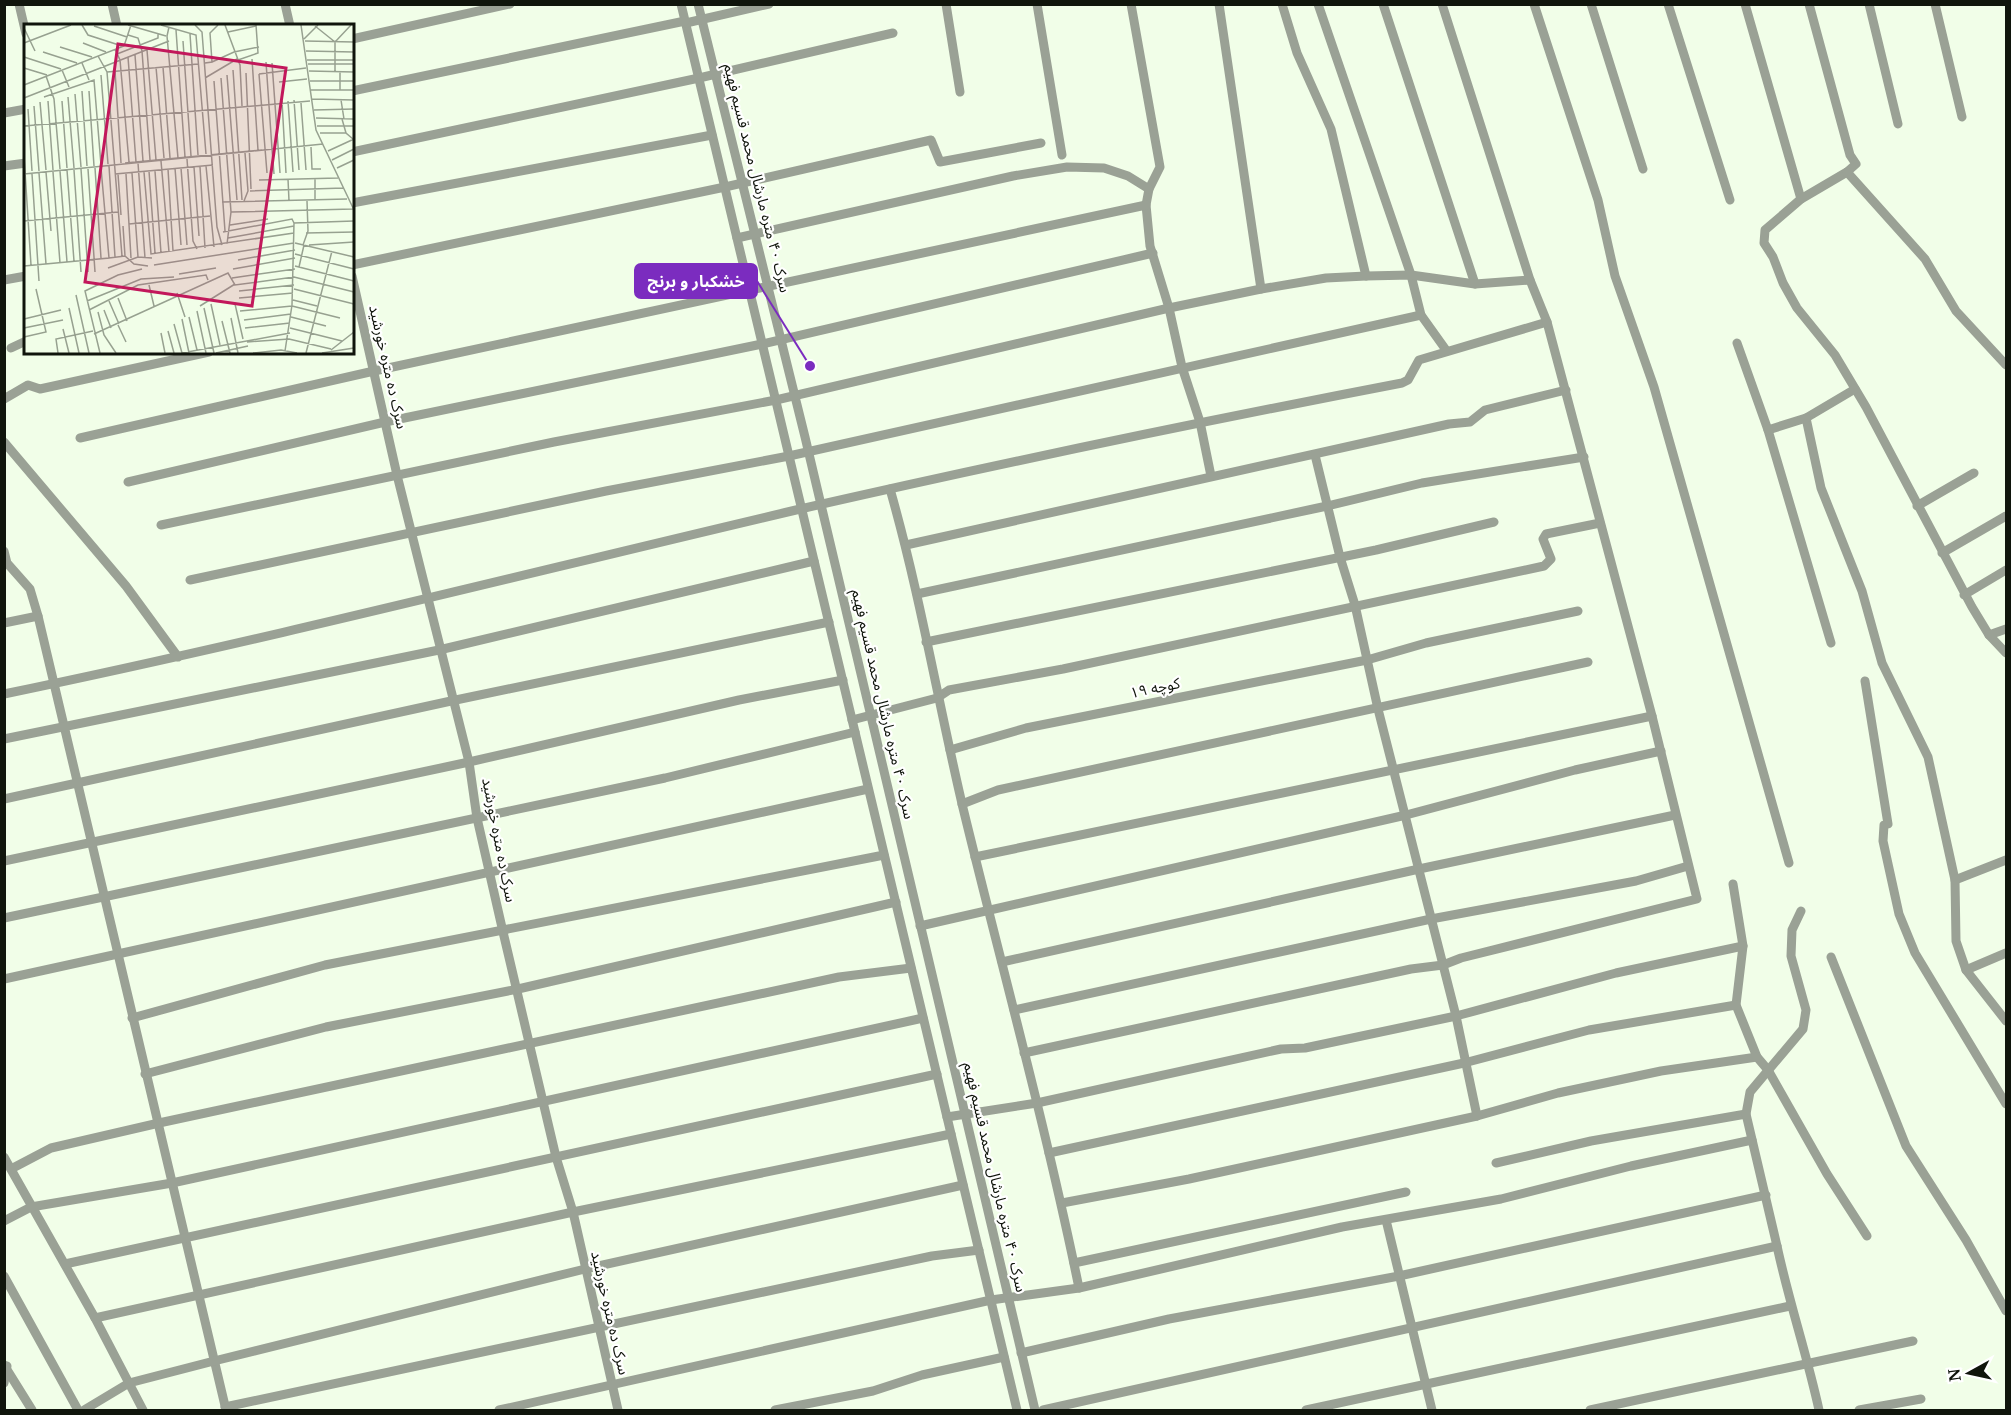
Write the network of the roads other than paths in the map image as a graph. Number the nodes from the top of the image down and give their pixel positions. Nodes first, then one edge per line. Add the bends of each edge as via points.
1 (19, 4) edge
2 (112, 4) edge
3 (285, 4) edge
4 (510, 4) edge
5 (681, 4) edge
6 (698, 4) edge
7 (769, 4) edge
8 (946, 4) edge
9 (1037, 4) edge
10 (1131, 4) edge
11 (1219, 4) edge
12 (1282, 4) edge
13 (1318, 4) edge
14 (1383, 4) edge
15 (1442, 4) edge
16 (1534, 4) edge
17 (1591, 4) edge
18 (1668, 4) edge
19 (1745, 4) edge
20 (1809, 4) edge
21 (1869, 4) edge
22 (1935, 4) edge
23 (702, 19) junction
24 (685, 22) junction
25 (117, 24) edge
26 (290, 24) edge
27 (24, 25) edge
28 (893, 33) dead end
29 (354, 39) edge
30 (716, 74) junction
31 (699, 78) junction
32 (354, 91) edge
33 (960, 92) dead end
34 (24, 109) edge
35 (4, 113) edge
36 (1962, 117) dead end
37 (1898, 124) dead end
38 (712, 135) junction
39 (1041, 143) dead end
40 (354, 152) edge
41 (1062, 155) dead end
42 (24, 163) edge
43 (4, 166) edge
44 (1643, 169) dead end
45 (1847, 172) junction
46 (742, 183) junction
47 (725, 187) junction
48 (1149, 189) junction
49 (1801, 199) junction
50 (1730, 200) dead end
51 (354, 203) edge
52 (1146, 205) junction
53 (755, 234) junction
54 (737, 238) junction
55 (1153, 253) junction
56 (354, 265) edge
57 (1412, 275) junction
58 (24, 276) edge
59 (1366, 276) junction
60 (4, 280) edge
61 (1530, 280) junction
62 (1475, 284) junction
63 (768, 286) junction
64 (1261, 289) junction
65 (749, 290) junction
66 (354, 291) edge
67 (1169, 308) junction
68 (1421, 315) junction
69 (358, 320) edge
70 (1547, 322) junction
71 (781, 339) junction
72 (24, 342) edge
73 (1737, 343) dead end
74 (762, 344) junction
75 (11, 348) dead end
76 (1446, 350) junction
77 (200, 354) edge
78 (2007, 365) edge
79 (1182, 367) junction
80 (374, 371) junction
81 (1855, 389) junction
82 (1566, 390) junction
83 (794, 395) junction
84 (4, 399) edge
85 (776, 400) junction
86 (1806, 418) junction
87 (386, 422) junction
88 (1200, 422) junction
89 (1768, 430) junction
90 (80, 438) dead end
91 (4, 442) edge
92 (808, 451) junction
93 (1315, 455) junction
94 (789, 456) junction
95 (1584, 457) junction
96 (1974, 472) dead end
97 (397, 475) junction
98 (1211, 476) junction
99 (128, 482) dead end
100 (890, 489) junction
101 (821, 505) junction
102 (1327, 506) junction
103 (1917, 506) junction
104 (802, 509) junction
105 (2007, 516) edge
106 (1494, 522) dead end
107 (1600, 523) junction
108 (161, 525) dead end
109 (412, 532) junction
110 (906, 545) junction
111 (4, 550) edge
112 (1942, 553) junction
113 (1340, 556) junction
114 (814, 561) junction
115 (2007, 570) edge
116 (190, 580) dead end
117 (917, 594) junction
118 (1965, 595) junction
119 (427, 597) junction
120 (1355, 605) junction
121 (1578, 610) dead end
122 (38, 616) junction
123 (829, 622) junction
124 (4, 623) edge
125 (2007, 629) edge
126 (1989, 635) junction
127 (926, 642) junction
128 (1831, 643) dead end
129 (439, 650) junction
130 (2007, 653) edge
131 (178, 657) junction
132 (1367, 660) junction
133 (1588, 662) dead end
134 (843, 681) junction
135 (1865, 681) dead end
136 (54, 684) junction
137 (4, 694) edge
138 (937, 698) junction
139 (451, 701) junction
140 (1378, 709) junction
141 (870, 715) junction
142 (1652, 716) junction
143 (852, 720) junction
144 (65, 726) junction
145 (855, 732) junction
146 (4, 739) edge
147 (950, 750) junction
148 (1661, 751) junction
149 (469, 762) junction
150 (1394, 770) junction
151 (77, 783) junction
152 (868, 789) junction
153 (4, 800) edge
154 (962, 804) junction
155 (1406, 815) junction
156 (1675, 815) junction
157 (477, 818) junction
158 (91, 840) junction
159 (884, 855) junction
160 (975, 857) junction
161 (2007, 860) edge
162 (4, 861) edge
163 (1789, 863) dead end
164 (1688, 866) junction
165 (1419, 868) junction
166 (490, 872) junction
167 (1955, 880) junction
168 (1733, 884) dead end
169 (102, 896) junction
170 (896, 902) junction
171 (989, 910) junction
172 (1801, 911) dead end
173 (4, 918) edge
174 (1431, 918) junction
175 (920, 926) junction
176 (503, 932) junction
177 (1743, 946) junction
178 (2007, 953) edge
179 (118, 954) junction
180 (1831, 957) dead end
181 (1002, 962) junction
182 (1443, 965) junction
183 (912, 968) junction
184 (1966, 970) junction
185 (4, 979) edge
186 (518, 989) junction
187 (1736, 1005) junction
188 (1014, 1010) junction
189 (1456, 1016) junction
190 (132, 1018) junction
191 (923, 1018) junction
192 (2007, 1021) edge
193 (530, 1044) junction
194 (1024, 1053) junction
195 (1757, 1057) junction
196 (1464, 1063) junction
197 (1768, 1070) junction
198 (146, 1074) junction
199 (937, 1074) junction
200 (544, 1101) junction
201 (1037, 1103) junction
202 (2007, 1104) edge
203 (965, 1114) junction
204 (1746, 1114) junction
205 (1477, 1116) junction
206 (947, 1117) junction
207 (159, 1123) junction
208 (951, 1134) junction
209 (1752, 1140) junction
210 (1049, 1153) junction
211 (4, 1157) edge
212 (556, 1157) junction
213 (1496, 1163) dead end
214 (11, 1169) junction
215 (172, 1184) junction
216 (963, 1185) junction
217 (1406, 1192) dead end
218 (1766, 1196) junction
219 (1062, 1203) junction
220 (31, 1207) junction
221 (573, 1212) junction
222 (1386, 1220) junction
223 (4, 1221) edge
224 (1867, 1236) dead end
225 (185, 1237) junction
226 (1777, 1246) junction
227 (979, 1250) junction
228 (1074, 1263) junction
229 (65, 1264) junction
230 (585, 1269) junction
231 (4, 1276) edge
232 (1398, 1276) junction
233 (1079, 1288) junction
234 (198, 1295) junction
235 (1008, 1298) junction
236 (991, 1300) junction
237 (1790, 1306) junction
238 (2007, 1311) edge
239 (95, 1318) junction
240 (598, 1326) junction
241 (1412, 1328) junction
242 (1913, 1341) dead end
243 (1021, 1353) junction
244 (1004, 1357) junction
245 (214, 1361) junction
246 (1806, 1363) junction
247 (6, 1365) edge
248 (4, 1383) edge
249 (129, 1383) junction
250 (611, 1384) junction
251 (1426, 1386) junction
252 (1921, 1399) dead end
253 (226, 1409) edge
254 (32, 1410) edge
255 (78, 1410) edge
256 (84, 1410) edge
257 (143, 1410) edge
258 (499, 1410) edge
259 (618, 1410) edge
260 (775, 1410) edge
261 (1017, 1410) edge
262 (1035, 1410) edge
263 (1043, 1410) edge
264 (1305, 1410) edge
265 (1432, 1410) edge
266 (1590, 1410) edge
267 (1819, 1410) edge
268 (1859, 1410) edge

1 - 27 street
2 - 25 street
3 - 26 street
4 - 29 street
5 - 24 street
6 - 23 street, سرک ۴۰ متره مارشال محمد قسیم فهیم
7 - 23 street
8 - 33 street
9 - 41 street
10 - 48 street via 1160,167
11 - 64 street
12 - 59 street via 1297,54 1331,129
13 - 57 street
14 - 62 street
15 - 61 street
16 - 163 street via 1601,211 1615,276 1654,387
17 - 44 street
18 - 50 street
19 - 49 street
20 - 45 street via 1850,155 1856,164
21 - 37 street
22 - 36 street
23 - 24 street
23 - 30 street, سرک ۴۰ متره مارشال محمد قسیم فهیم
24 - 31 street
24 - 32 street
28 - 30 street
30 - 31 street
30 - 46 street, سرک ۴۰ متره مارشال محمد قسیم فهیم
31 - 38 street
31 - 40 street
34 - 35 street
38 - 47 street
38 - 51 street
39 - 46 street via 940,162 931,140
42 - 43 street
45 - 49 street
45 - 78 street via 1924,258 1956,311
46 - 47 street
46 - 53 street, سرک ۴۰ متره مارشال محمد قسیم فهیم
47 - 54 street
47 - 56 street
48 - 52 street
48 - 53 street via 1104,168 1067,166
49 - 81 street via 1765,230 1764,243 1797,308 1835,355
52 - 55 street
52 - 63 street
53 - 54 street
53 - 63 street, سرک ۴۰ متره مارشال محمد قسیم فهیم
54 - 65 street
55 - 67 street
55 - 71 street
57 - 59 street
57 - 62 street
57 - 68 street
58 - 60 street
59 - 64 street
61 - 62 street
61 - 70 street
63 - 65 street
63 - 71 street, سرک ۴۰ متره مارشال محمد قسیم فهیم
64 - 67 street
65 - 74 street
65 - 80 street
66 - 69 street, سرک ده متره خورشید
67 - 79 street
67 - 83 street
68 - 76 street
68 - 79 street
69 - 80 street, سرک ده متره خورشید
70 - 76 street
70 - 82 street
71 - 74 street
71 - 83 street, سرک ۴۰ متره مارشال محمد قسیم فهیم
72 - 75 street
73 - 89 street
74 - 85 street
74 - 87 street
76 - 88 street via 1419,360 1408,380 1402,383
77 - 84 street via 40,389 28,385
79 - 88 street
79 - 92 street
80 - 87 street, سرک ده متره خورشید
80 - 90 street
81 - 86 street
81 - 103 street
82 - 93 street via 1485,410 1470,422
82 - 95 street
83 - 85 street
83 - 92 street, سرک ۴۰ متره مارشال محمد قسیم فهیم
85 - 94 street
85 - 97 street
86 - 89 street
86 - 167 street via 1821,488 1862,591 1882,663 1928,756
87 - 97 street, سرک ده متره خورشید
87 - 99 street
88 - 98 street
88 - 100 street
89 - 128 street
91 - 131 street via 126,586
92 - 94 street
92 - 101 street, سرک ۴۰ متره مارشال محمد قسیم فهیم
93 - 98 street
93 - 102 street
94 - 104 street
94 - 109 street
95 - 102 street via 1422,483
95 - 107 street
96 - 103 street
97 - 108 street
97 - 109 street, سرک ده متره خورشید
98 - 110 street
100 - 101 street
100 - 110 street
101 - 104 street
101 - 141 street, سرک ۴۰ متره مارشال محمد قسیم فهیم
102 - 113 street
102 - 117 street
103 - 112 street
104 - 114 street
104 - 119 street
105 - 112 street
106 - 113 street
107 - 120 street via 1546,534 1543,539 1551,559 1544,567
107 - 142 street
109 - 116 street
109 - 119 street, سرک ده متره خورشید
110 - 117 street
111 - 122 street via 7,563 30,589
112 - 118 street
113 - 120 street
113 - 127 street
114 - 123 street
114 - 129 street
115 - 118 street
117 - 127 street
118 - 126 street
119 - 129 street, سرک ده متره خورشید
119 - 131 street
120 - 132 street
120 - 138 street via 949,690
121 - 132 street, کوچه ۱۹
122 - 124 street
122 - 136 street
123 - 134 street
123 - 139 street
125 - 126 street
126 - 130 street
127 - 138 street
129 - 139 street, سرک ده متره خورشید
129 - 144 street
131 - 136 street
132 - 140 street
132 - 147 street, کوچه ۱۹ via 1026,728
133 - 140 street
134 - 143 street
134 - 149 street via 739,700
135 - 202 street via 1888,824 1884,825 1883,841 1899,915 1915,953
136 - 137 street
136 - 144 street
138 - 141 street
138 - 147 street
139 - 149 street, سرک ده متره خورشید
139 - 151 street
140 - 150 street
140 - 154 street via 998,790
141 - 143 street
141 - 175 street, سرک ۴۰ متره مارشال محمد قسیم فهیم
142 - 148 street
142 - 150 street
143 - 145 street
144 - 146 street
144 - 151 street
145 - 152 street
145 - 157 street
147 - 154 street
148 - 155 street
148 - 156 street
149 - 157 street, سرک ده متره خورشید
149 - 158 street
150 - 155 street
150 - 160 street
151 - 153 street
151 - 158 street
152 - 159 street
152 - 166 street
154 - 160 street
155 - 165 street
155 - 171 street
156 - 164 street
156 - 165 street
157 - 166 street, سرک ده متره خورشید
157 - 169 street
158 - 162 street
158 - 169 street
159 - 170 street
159 - 176 street
160 - 171 street
161 - 167 street
164 - 174 street via 1636,880
164 - 182 street via 1697,899
165 - 174 street
165 - 181 street
166 - 176 street, سرک ده متره خورشید
166 - 179 street
167 - 184 street via 1956,941
168 - 177 street
169 - 173 street
169 - 179 street
170 - 183 street
170 - 186 street
171 - 175 street
171 - 181 street
172 - 197 street via 1792,930 1791,956 1806,1010 1803,1029
174 - 182 street
174 - 188 street
175 - 203 street, سرک ۴۰ متره مارشال محمد قسیم فهیم
176 - 186 street, سرک ده متره خورشید
176 - 190 street via 326,965
177 - 187 street
177 - 189 street
178 - 184 street
179 - 185 street
179 - 190 street
180 - 238 street via 1906,1146
181 - 188 street
182 - 189 street
182 - 194 street
183 - 191 street
183 - 193 street via 839,978
184 - 192 street
186 - 193 street, سرک ده متره خورشید
186 - 198 street via 326,1028
187 - 195 street
187 - 196 street via 1590,1030
188 - 194 street
189 - 196 street
189 - 201 street via 1305,1048 1281,1049
190 - 198 street
191 - 199 street
191 - 200 street
193 - 200 street, سرک ده متره خورشید
193 - 207 street
194 - 201 street
195 - 197 street
195 - 205 street via 1661,1071 1558,1093
196 - 205 street
196 - 210 street
197 - 204 street via 1750,1092
197 - 224 street
198 - 207 street
199 - 206 street
199 - 212 street
200 - 212 street, سرک ده متره خورشید
200 - 215 street
201 - 203 street
201 - 210 street
203 - 206 street
203 - 235 street, سرک ۴۰ متره مارشال محمد قسیم فهیم
204 - 209 street
204 - 213 street via 1591,1141
205 - 219 street
206 - 208 street
207 - 214 street via 51,1148
207 - 215 street
208 - 216 street
208 - 221 street
209 - 218 street
209 - 222 street via 1501,1199
210 - 219 street
211 - 214 street
212 - 221 street, سرک ده متره خورشید
212 - 225 street
214 - 220 street
215 - 220 street
215 - 225 street
216 - 227 street
216 - 230 street
217 - 228 street
218 - 226 street
218 - 232 street
219 - 228 street
220 - 223 street
220 - 229 street
221 - 230 street, سرک ده متره خورشید
221 - 234 street
222 - 232 street
222 - 233 street
225 - 229 street
225 - 234 street
226 - 237 street
226 - 241 street
227 - 236 street
227 - 240 street via 932,1256
228 - 233 street
229 - 239 street
230 - 240 street, سرک ده متره خورشید
230 - 245 street
231 - 255 street
232 - 241 street
232 - 243 street via 1169,1319
233 - 235 street
234 - 239 street
234 - 245 street
235 - 236 street
235 - 243 street, سرک ۴۰ متره مارشال محمد قسیم فهیم
236 - 244 street
236 - 250 street
237 - 246 street
237 - 251 street
239 - 249 street
240 - 250 street, سرک ده متره خورشید
240 - 253 street
241 - 251 street
241 - 263 street
242 - 246 street
243 - 262 street, سرک ۴۰ متره مارشال محمد قسیم فهیم
244 - 260 street
244 - 261 street
245 - 249 street
245 - 253 street
246 - 266 street
246 - 267 street
247 - 248 street
247 - 254 street
249 - 256 street
249 - 257 street
250 - 258 street
250 - 259 street, سرک ده متره خورشید
251 - 264 street
251 - 265 street
252 - 268 street

